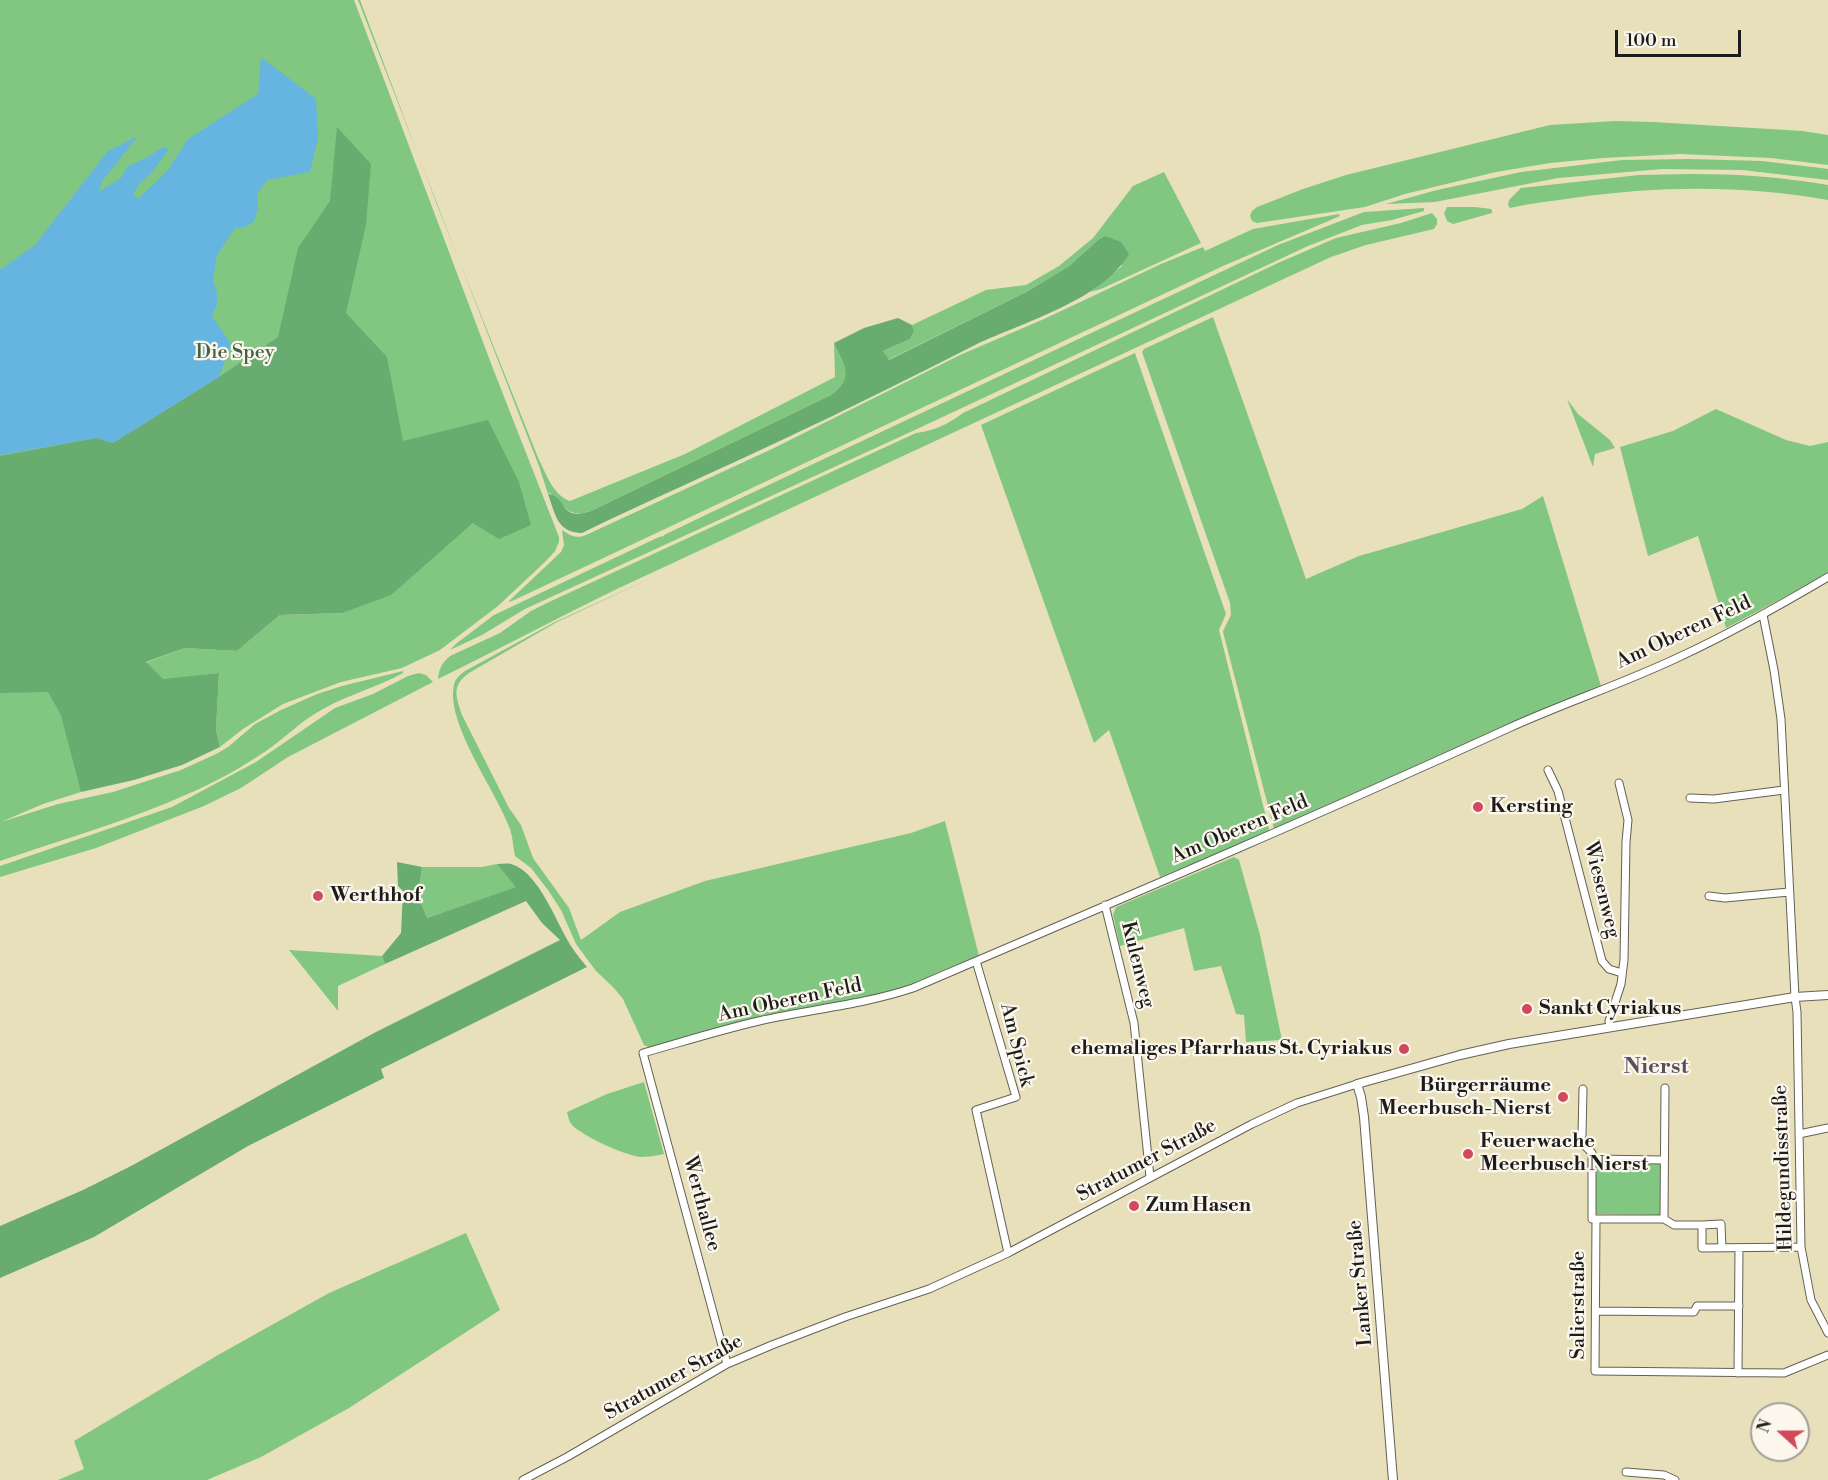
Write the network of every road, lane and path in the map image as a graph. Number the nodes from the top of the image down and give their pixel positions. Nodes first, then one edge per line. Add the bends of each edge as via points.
1 (1828, 577) edge
2 (1763, 615) junction
3 (1548, 770) dead end
4 (1619, 783) dead end
5 (1784, 790) junction
6 (1690, 798) dead end
7 (1789, 892) junction
8 (1709, 896) dead end
9 (1105, 905) junction
10 (976, 961) junction
11 (1622, 974) junction
12 (1828, 995) edge
13 (1795, 997) junction
14 (1610, 1027) junction
15 (644, 1053) joint
16 (1356, 1084) junction
17 (1665, 1088) dead end
18 (1583, 1089) dead end
19 (1828, 1128) edge
20 (1799, 1134) junction
21 (1592, 1159) junction
22 (1664, 1160) junction
23 (1150, 1177) junction
24 (1596, 1219) junction
25 (1664, 1220) junction
26 (1702, 1225) junction
27 (1801, 1247) junction
28 (1722, 1248) junction
29 (1739, 1248) junction
30 (1008, 1253) junction
31 (1739, 1306) junction
32 (1596, 1311) junction
33 (1828, 1333) edge
34 (1828, 1355) edge
35 (727, 1364) junction
36 (1738, 1373) junction
37 (1626, 1472) dead end
38 (523, 1480) edge
39 (1393, 1480) edge
40 (1675, 1480) edge

1 - 2 street, Am Oberen Feld
2 - 5 street, Hildegundisstraße via 1781,719
2 - 9 street, Am Oberen Feld via 1676,659
3 - 11 street, Wiesenweg via 1558,791 1602,961
4 - 11 street, Wiesenweg via 1628,829
5 - 6 street via 1714,799
5 - 7 street, Hildegundisstraße
7 - 8 street
7 - 13 street, Hildegundisstraße
9 - 10 street, Am Oberen Feld
9 - 23 street, Kulenweg via 1134,1023
10 - 15 street, Am Oberen Feld via 889,996 759,1021
10 - 30 street, Am Spick via 1016,1097 976,1110
11 - 14 street, Wiesenweg
12 - 13 street, Stratumer Straße
13 - 14 street, Stratumer Straße
13 - 20 street, Hildegundisstraße
14 - 16 street, Stratumer Straße via 1460,1054
15 - 35 street, Werthallee
16 - 23 street, Stratumer Straße via 1297,1103
16 - 39 street, Lanker Straße via 1364,1117
17 - 22 street
18 - 21 street via 1580,1141 1592,1153
19 - 20 street
20 - 27 street, Hildegundisstraße
21 - 22 street
21 - 24 street, Salierstraße via 1592,1219
22 - 25 street
23 - 30 street, Stratumer Straße
24 - 25 street
24 - 32 street, Salierstraße
25 - 26 street via 1674,1225
26 - 28 street via 1702,1248
26 - 28 street via 1721,1224
27 - 29 street
27 - 33 street, Hildegundisstraße via 1811,1300
28 - 29 street
29 - 31 street
30 - 35 street, Stratumer Straße via 929,1289
31 - 32 street via 1697,1306 1694,1312
31 - 36 street
32 - 36 street, Salierstraße via 1595,1371
34 - 36 street, Salierstraße via 1784,1373
35 - 38 street, Stratumer Straße
37 - 40 street via 1664,1475

